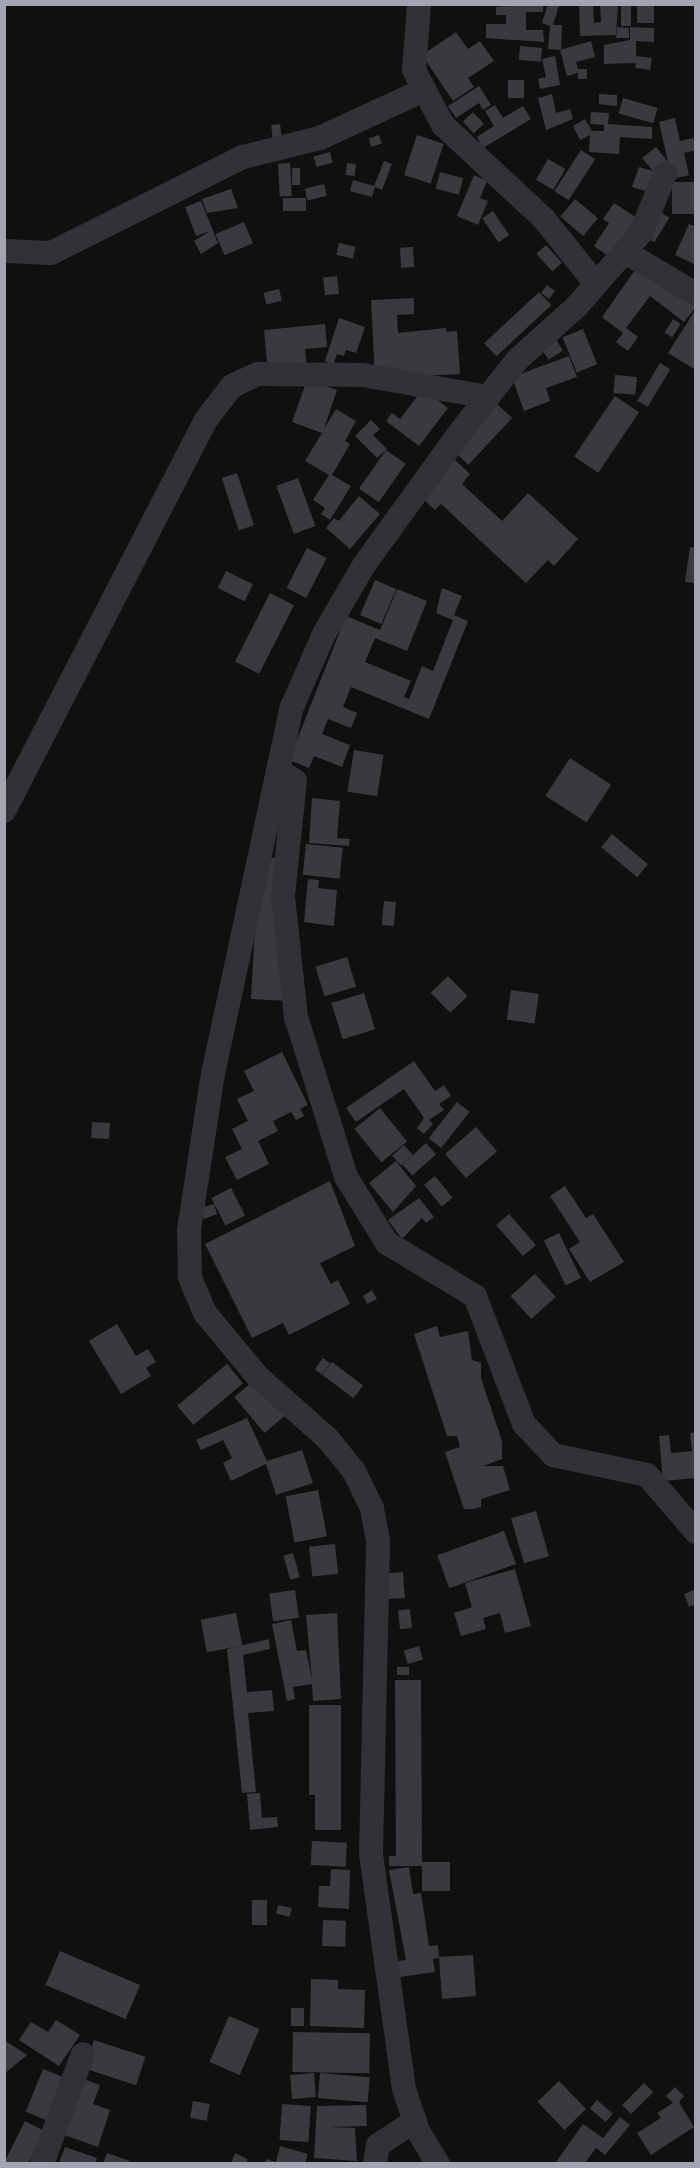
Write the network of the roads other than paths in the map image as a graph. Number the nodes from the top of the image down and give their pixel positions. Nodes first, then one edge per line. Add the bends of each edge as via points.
1 (419, 4) edge
2 (424, 90) junction
3 (665, 174) dead end
4 (4, 251) edge
5 (625, 252) junction
6 (596, 284) junction
7 (696, 294) edge
8 (488, 397) junction
9 (278, 770) junction
10 (4, 812) edge
11 (696, 1532) edge
12 (83, 2054) dead end
13 (415, 2121) junction
14 (42, 2163) edge
15 (375, 2163) edge
16 (438, 2163) edge

1 - 2 street via 414,70
2 - 4 street via 320,138 243,157 51,253
2 - 6 street via 443,125 544,219
3 - 5 street via 641,233
5 - 6 street
5 - 7 street
6 - 8 street via 517,360
8 - 9 street via 364,565 324,634 292,706
8 - 10 street via 363,375 258,374 232,387 205,421 183,462
9 - 11 street via 295,781 284,896 296,1017 346,1177 387,1243 475,1296 524,1424 553,1455 647,1475
9 - 13 street via 213,1074 189,1230 190,1277 205,1313 222,1338 258,1377 327,1438 354,1471 372,1508 378,1540 371,1854 392,2012
12 - 14 street
13 - 15 street via 378,2145
13 - 16 street

